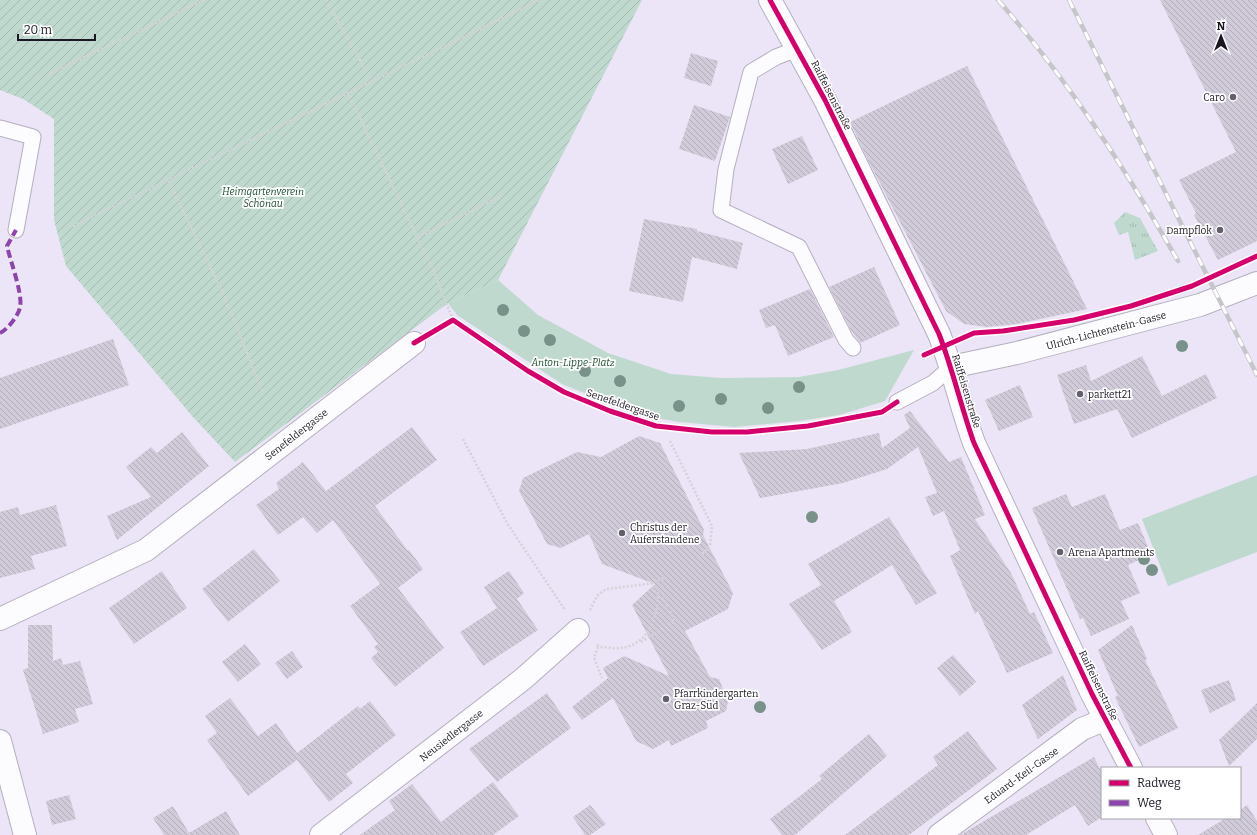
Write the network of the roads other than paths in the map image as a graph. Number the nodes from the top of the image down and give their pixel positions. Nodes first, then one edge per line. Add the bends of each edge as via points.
1 (770, 0) edge
2 (797, 49) junction
3 (0, 128) edge
4 (16, 230) dead end
5 (1257, 283) edge
6 (414, 343) dead end
7 (852, 348) dead end
8 (951, 367) junction
9 (898, 402) dead end
10 (0, 618) edge
11 (578, 630) road end
12 (1106, 719) junction
13 (0, 741) edge
14 (1130, 767) edge
15 (1158, 819) edge
16 (25, 835) edge
17 (321, 835) edge
18 (939, 835) edge
19 (1166, 835) edge

1 - 2 street, Raiffeisenstraße
2 - 7 lane via 776,57 751,72 726,169 721,210 799,247
2 - 8 street, Raiffeisenstraße via 825,100 936,327
3 - 4 lane via 33,136
5 - 8 street, Ulrich-Lichtenstein-Gasse via 1200,305 1018,354
6 - 10 street, Senefeldergasse via 146,550
8 - 9 lane via 933,383
8 - 12 street, Raiffeisenstraße via 962,411 974,443
11 - 17 street, Neusiedlergasse via 523,679
12 - 14 street, Raiffeisenstraße
12 - 18 street, Eduard-Keil-Gasse via 1082,729
13 - 16 street
15 - 19 street

